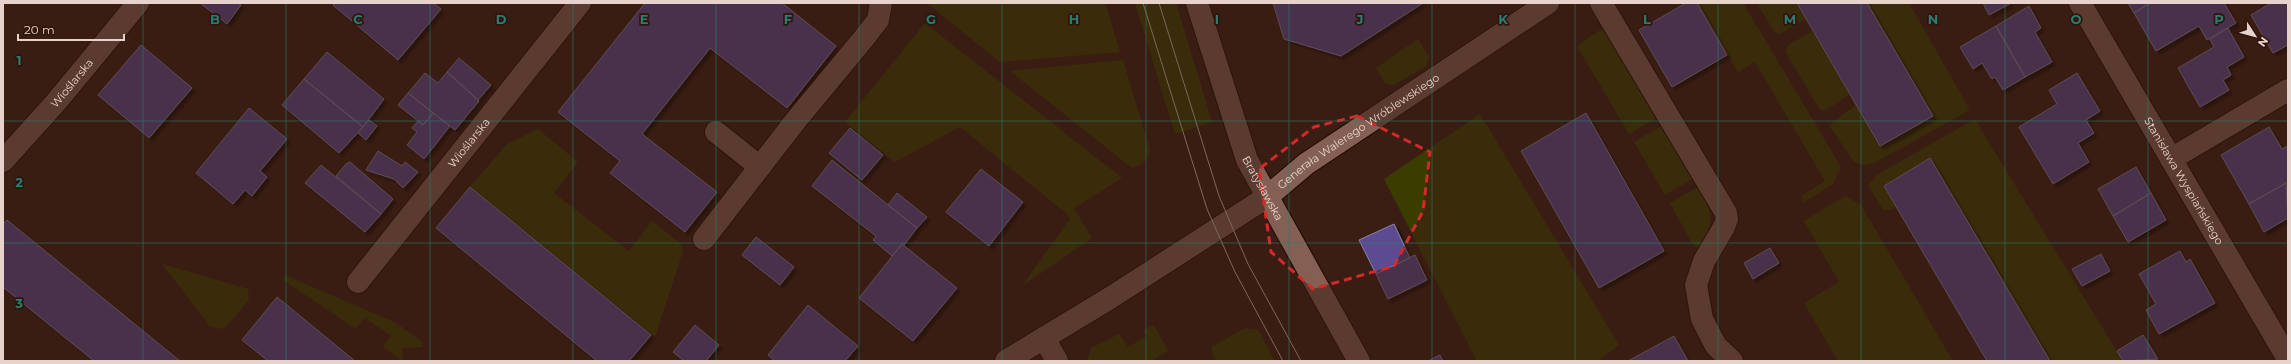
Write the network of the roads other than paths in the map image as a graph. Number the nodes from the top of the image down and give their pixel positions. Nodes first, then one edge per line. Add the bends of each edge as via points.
1 (138, 3) edge
2 (580, 3) edge
3 (881, 3) edge
4 (1197, 3) edge
5 (1548, 3) edge
6 (1601, 3) edge
7 (2080, 3) edge
8 (2288, 90) edge
9 (716, 132) dead end
10 (2172, 158) junction
11 (3, 161) edge
12 (760, 167) junction
13 (1267, 197) junction
14 (704, 239) dead end
15 (358, 282) dead end
16 (1044, 338) junction
17 (2288, 359) edge
18 (1006, 361) edge
19 (1057, 361) edge
20 (1359, 361) edge
21 (1732, 361) edge

1 - 11 street, Wioślarska via 57,101
2 - 15 street, Wioślarska
3 - 12 street via 878,20
4 - 13 street, Bratysławska via 1247,160
5 - 13 street, Generała Walerego Wróblewskiego via 1306,164
6 - 21 street via 1726,213 1724,227 1704,261 1696,285 1702,319 1716,346
7 - 10 street, Stanisława Wyspiańskiego
8 - 10 street
9 - 12 street
10 - 17 street, Stanisława Wyspiańskiego
12 - 14 street
13 - 16 street, Generała Walerego Wróblewskiego
13 - 20 street, Bratysławska
16 - 18 street, Generała Walerego Wróblewskiego
16 - 19 street

